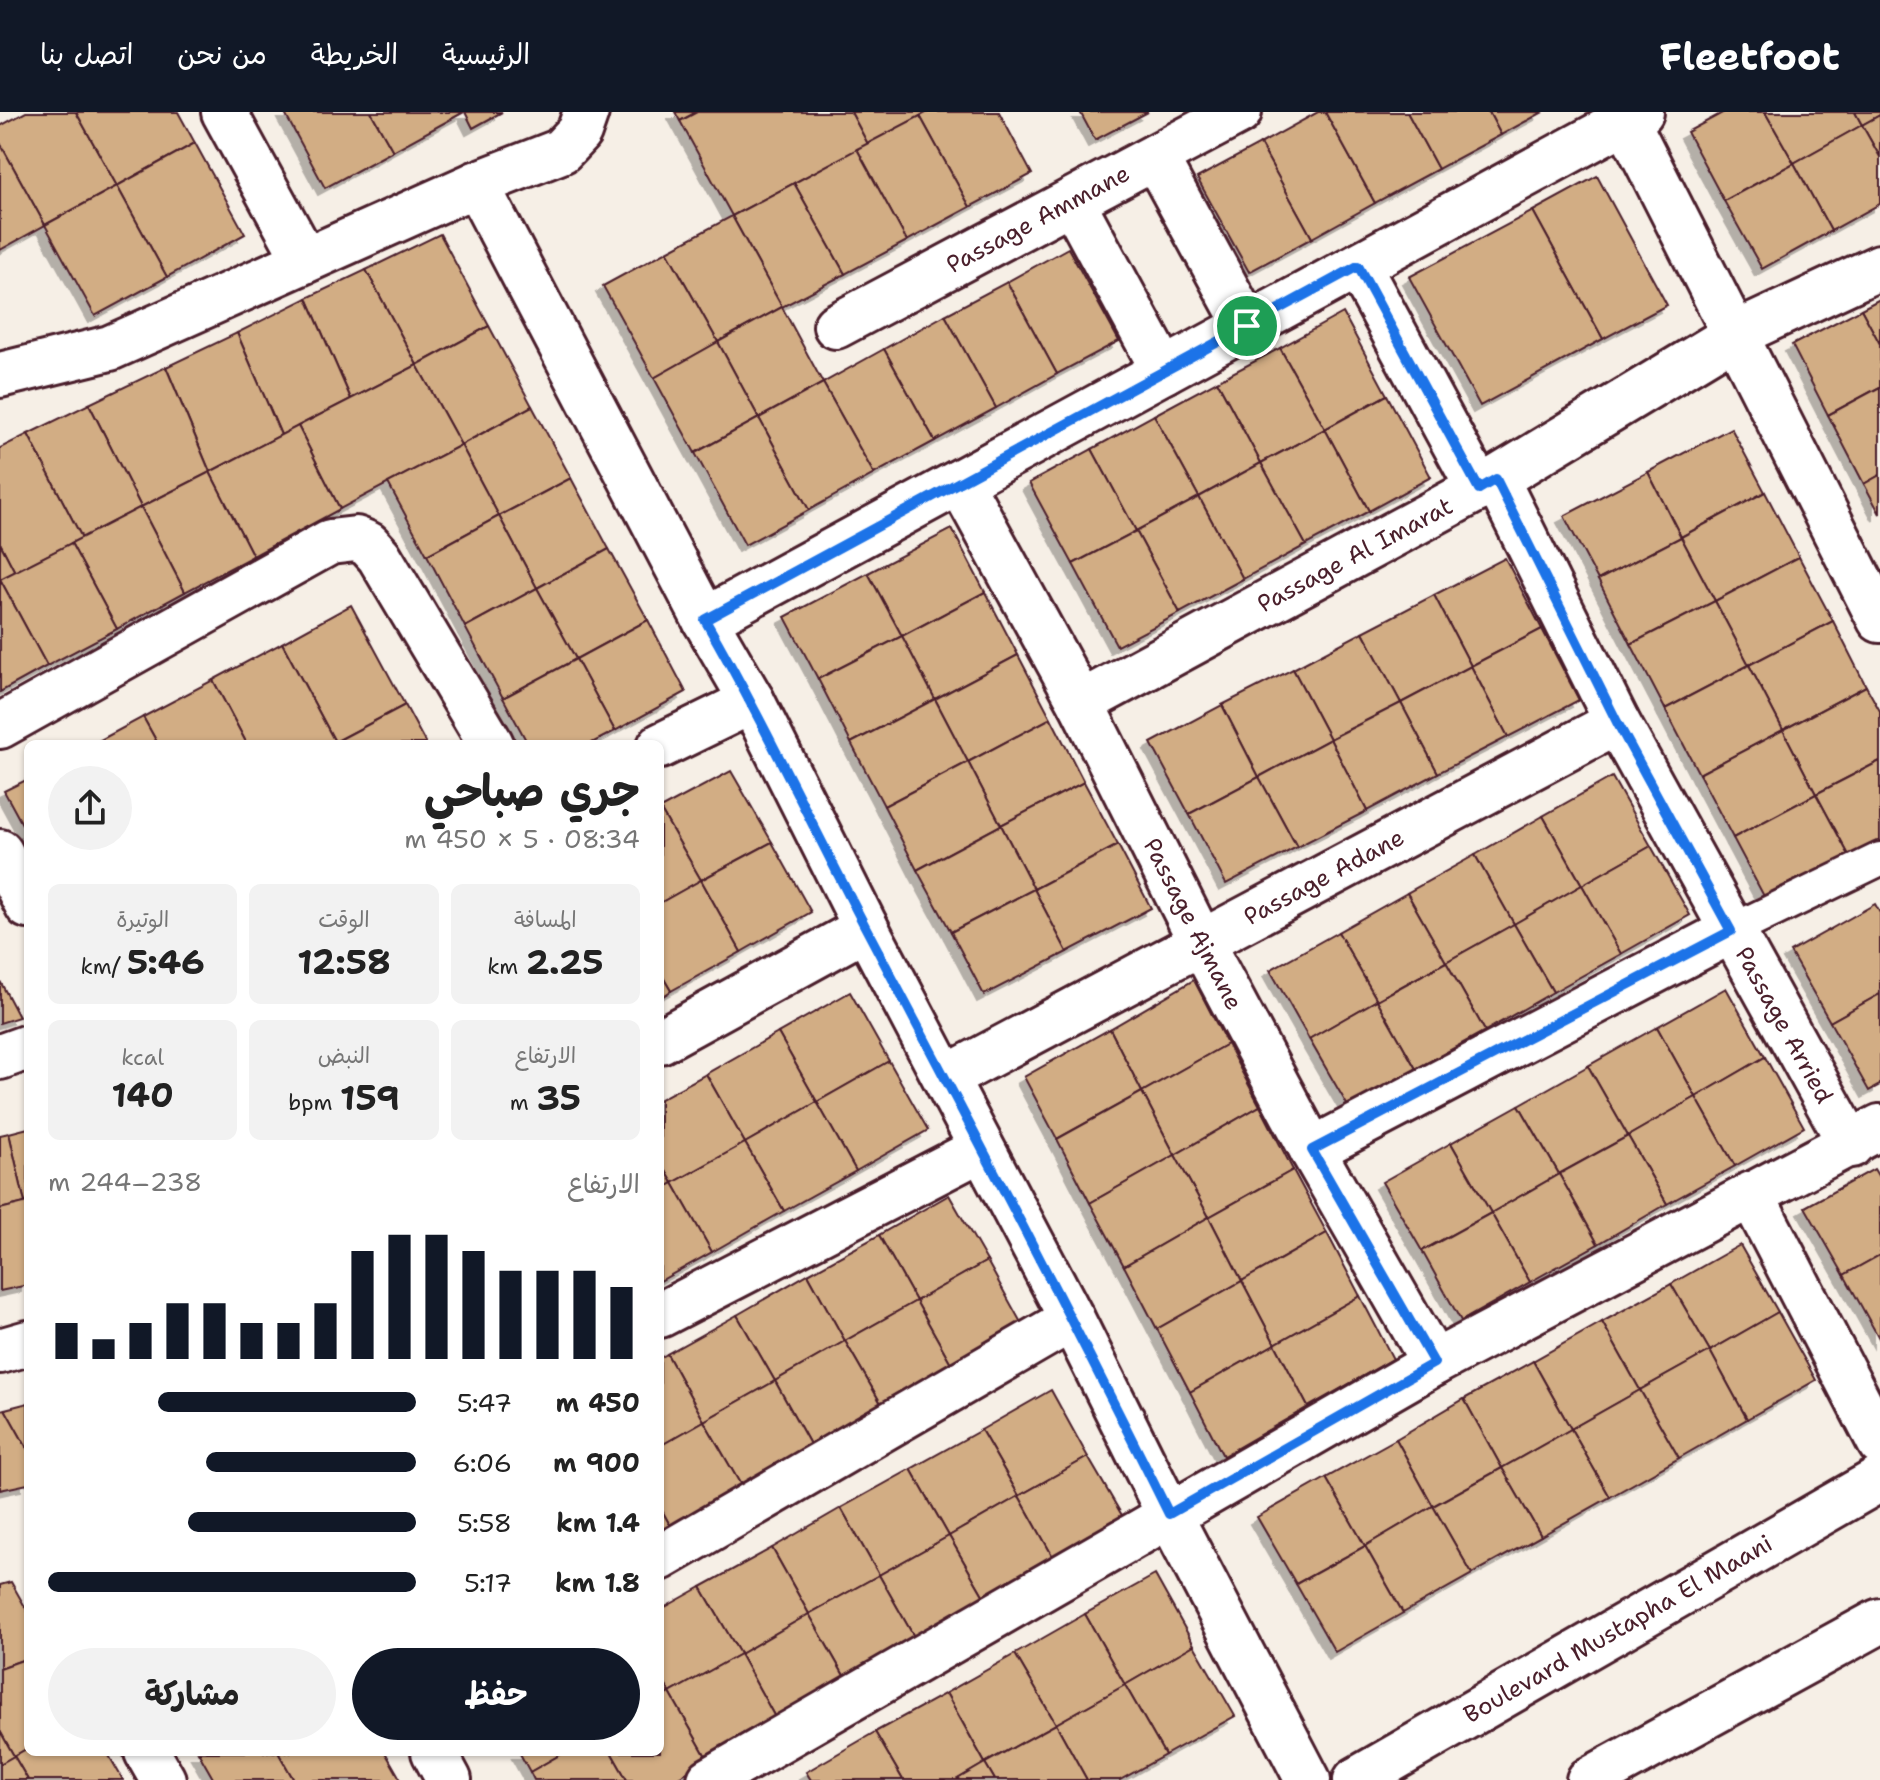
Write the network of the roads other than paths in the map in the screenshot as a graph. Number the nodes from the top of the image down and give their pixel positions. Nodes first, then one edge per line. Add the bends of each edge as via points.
1 (224, 112) edge
2 (586, 112) edge
3 (1239, 112) edge
4 (1630, 115) edge
5 (1155, 157) junction
6 (476, 184) junction
7 (1072, 201) junction
8 (305, 260) junction
9 (1358, 266) junction
10 (1880, 267) edge
11 (836, 326) dead end
12 (1247, 326) junction
13 (1734, 335) junction
14 (1164, 371) junction
15 (0, 375) edge
16 (960, 482) junction
17 (1488, 484) junction
18 (705, 620) junction
19 (1880, 620) edge
20 (752, 701) junction
21 (1081, 703) junction
22 (1617, 722) junction
23 (0, 726) edge
24 (489, 740) edge
25 (664, 744) edge
26 (0, 852) edge
27 (1880, 859) edge
28 (24, 898) edge
29 (866, 928) junction
30 (1731, 931) junction
31 (1201, 942) junction
32 (664, 1039) edge
33 (24, 1048) edge
34 (0, 1057) edge
35 (946, 1078) junction
36 (1866, 1136) edge
37 (981, 1149) junction
38 (1312, 1150) junction
39 (1751, 1194) junction
40 (664, 1313) edge
41 (1072, 1319) junction
42 (24, 1344) edge
43 (0, 1351) edge
44 (1434, 1363) junction
45 (1880, 1443) edge
46 (1880, 1479) edge
47 (1169, 1514) junction
48 (664, 1556) edge
49 (1880, 1621) edge
50 (149, 1756) edge
51 (436, 1756) edge
52 (163, 1780) edge
53 (449, 1780) edge
54 (710, 1780) edge
55 (1308, 1780) edge
56 (1356, 1780) edge
57 (1589, 1780) edge

1 - 8 street
2 - 6 street via 579,132 561,151
3 - 5 street, Passage Ammane
4 - 9 street
4 - 13 street
5 - 7 street, Passage Ammane
5 - 12 street
6 - 8 street
6 - 18 street
7 - 11 street, Passage Ammane
7 - 14 street
8 - 15 street via 110,348
9 - 12 street
9 - 17 street, Passage Arried
10 - 13 street, Passage Al Imarat
12 - 14 street
13 - 17 street, Passage Al Imarat
13 - 19 street
14 - 16 street
16 - 18 street
16 - 21 street, Passage Ajmane
17 - 21 street, Passage Al Imarat
17 - 22 street, Passage Arried
18 - 20 street
20 - 25 street
20 - 29 street
21 - 31 street, Passage Ajmane
22 - 30 street, Passage Arried
22 - 31 street, Passage Adane
23 - 24 street via 330,542 356,539 368,544 392,576
26 - 28 street
27 - 30 street
29 - 32 street
29 - 35 street
30 - 36 street, Passage Arried
30 - 38 street
31 - 35 street, Passage Adane
31 - 38 street, Passage Ajmane
33 - 34 street
35 - 37 street
36 - 39 street
37 - 40 street
37 - 41 street
38 - 44 street, Passage Ajmane
39 - 44 street
39 - 45 street
41 - 47 street
41 - 48 street
42 - 43 street
44 - 47 street
46 - 56 street, Boulevard Mustapha El Maani
47 - 54 street
47 - 55 street
49 - 57 street
50 - 52 street
51 - 53 street

